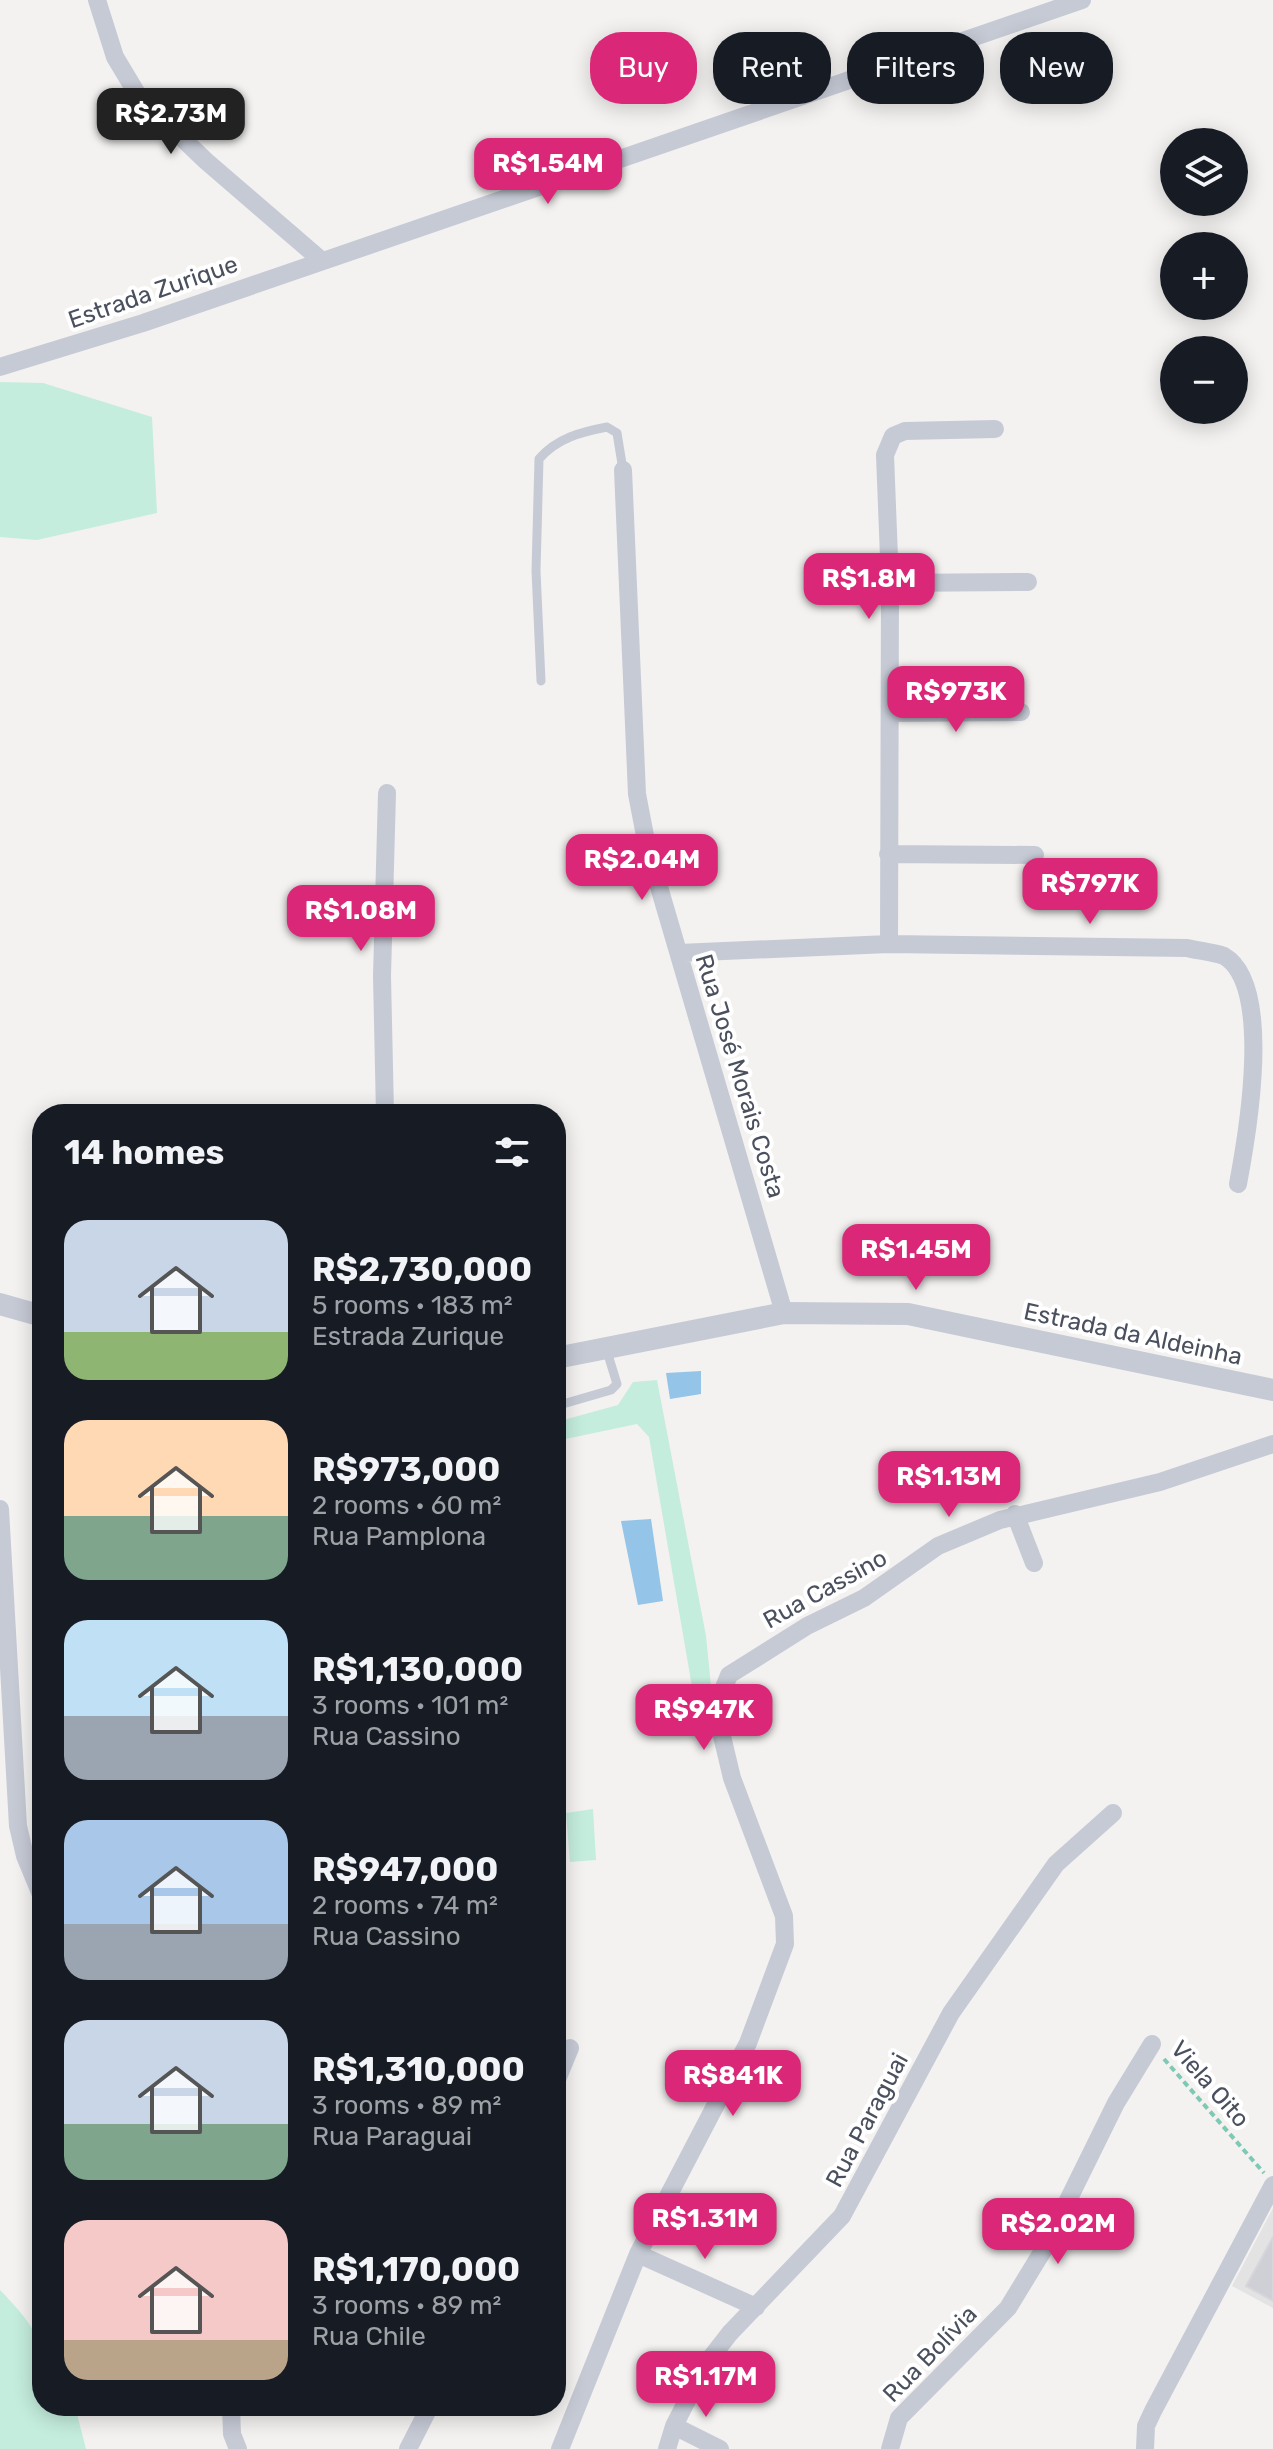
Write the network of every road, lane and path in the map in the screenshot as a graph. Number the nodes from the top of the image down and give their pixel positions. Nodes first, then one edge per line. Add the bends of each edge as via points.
1 (97, 0) edge
2 (1082, 0) edge
3 (321, 260) junction
4 (0, 367) edge
5 (995, 429) dead end
6 (623, 470) joint
7 (1028, 582) dead end
8 (890, 583) junction
9 (541, 681) dead end
10 (1021, 712) dead end
11 (891, 713) junction
12 (387, 793) dead end
13 (888, 854) junction
14 (1035, 855) dead end
15 (889, 944) junction
16 (679, 953) junction
17 (385, 1104) edge
18 (1238, 1184) dead end
19 (0, 1304) edge
20 (32, 1313) edge
21 (784, 1313) junction
22 (606, 1348) junction
23 (566, 1356) edge
24 (1273, 1390) edge
25 (566, 1403) edge
26 (1273, 1444) edge
27 (0, 1509) edge
28 (1015, 1514) junction
29 (1034, 1563) dead end
30 (1113, 1813) dead end
31 (32, 1873) edge
32 (1152, 2044) joint
33 (570, 2048) dead end
34 (566, 2058) edge
35 (1273, 2184) edge
36 (638, 2254) junction
37 (756, 2307) junction
38 (231, 2416) edge
39 (425, 2416) edge
40 (674, 2426) junction
41 (238, 2449) edge
42 (408, 2449) edge
43 (560, 2449) edge
44 (667, 2449) edge
45 (720, 2449) edge
46 (890, 2449) edge
47 (1145, 2449) edge

1 - 3 street via 115,57 139,97
2 - 3 street, Estrada Zurique
3 - 4 street, Estrada Zurique
5 - 8 street via 905,431 887,444
6 - 9 lane via 617,433 607,427 568,437 539,459 536,571
6 - 16 street, Rua José Morais Costa via 637,794
7 - 8 street
8 - 11 street
10 - 11 street
11 - 13 street
12 - 17 street
13 - 14 street
13 - 15 street
15 - 16 street
15 - 18 street via 1187,948 1225,957 1243,972 1255,996 1262,1045
16 - 21 street, Rua José Morais Costa
19 - 20 street
21 - 22 street, Estrada da Aldeinha
21 - 24 street, Estrada da Aldeinha via 908,1314
22 - 23 street, Estrada da Aldeinha
22 - 25 lane via 617,1384
26 - 28 street, Rua Cassino via 1160,1482
27 - 31 street via 18,1826
28 - 29 street
28 - 36 street, Rua Cassino via 938,1546 864,1598 796,1632 729,1675 718,1717 732,1778 784,1916 785,1944 748,2043
30 - 37 street, Rua Paraguai via 1056,1864 951,2013 842,2216
32 - 35 path, Viela Oito
32 - 46 street, Rua Bolívia via 1008,2308 899,2418
33 - 34 street
35 - 47 street via 1153,2411
36 - 37 street
36 - 43 street, Rua Cassino
37 - 40 street, Rua Paraguai via 705,2365
38 - 41 street
39 - 42 street
40 - 44 street, Rua Paraguai
40 - 45 street

